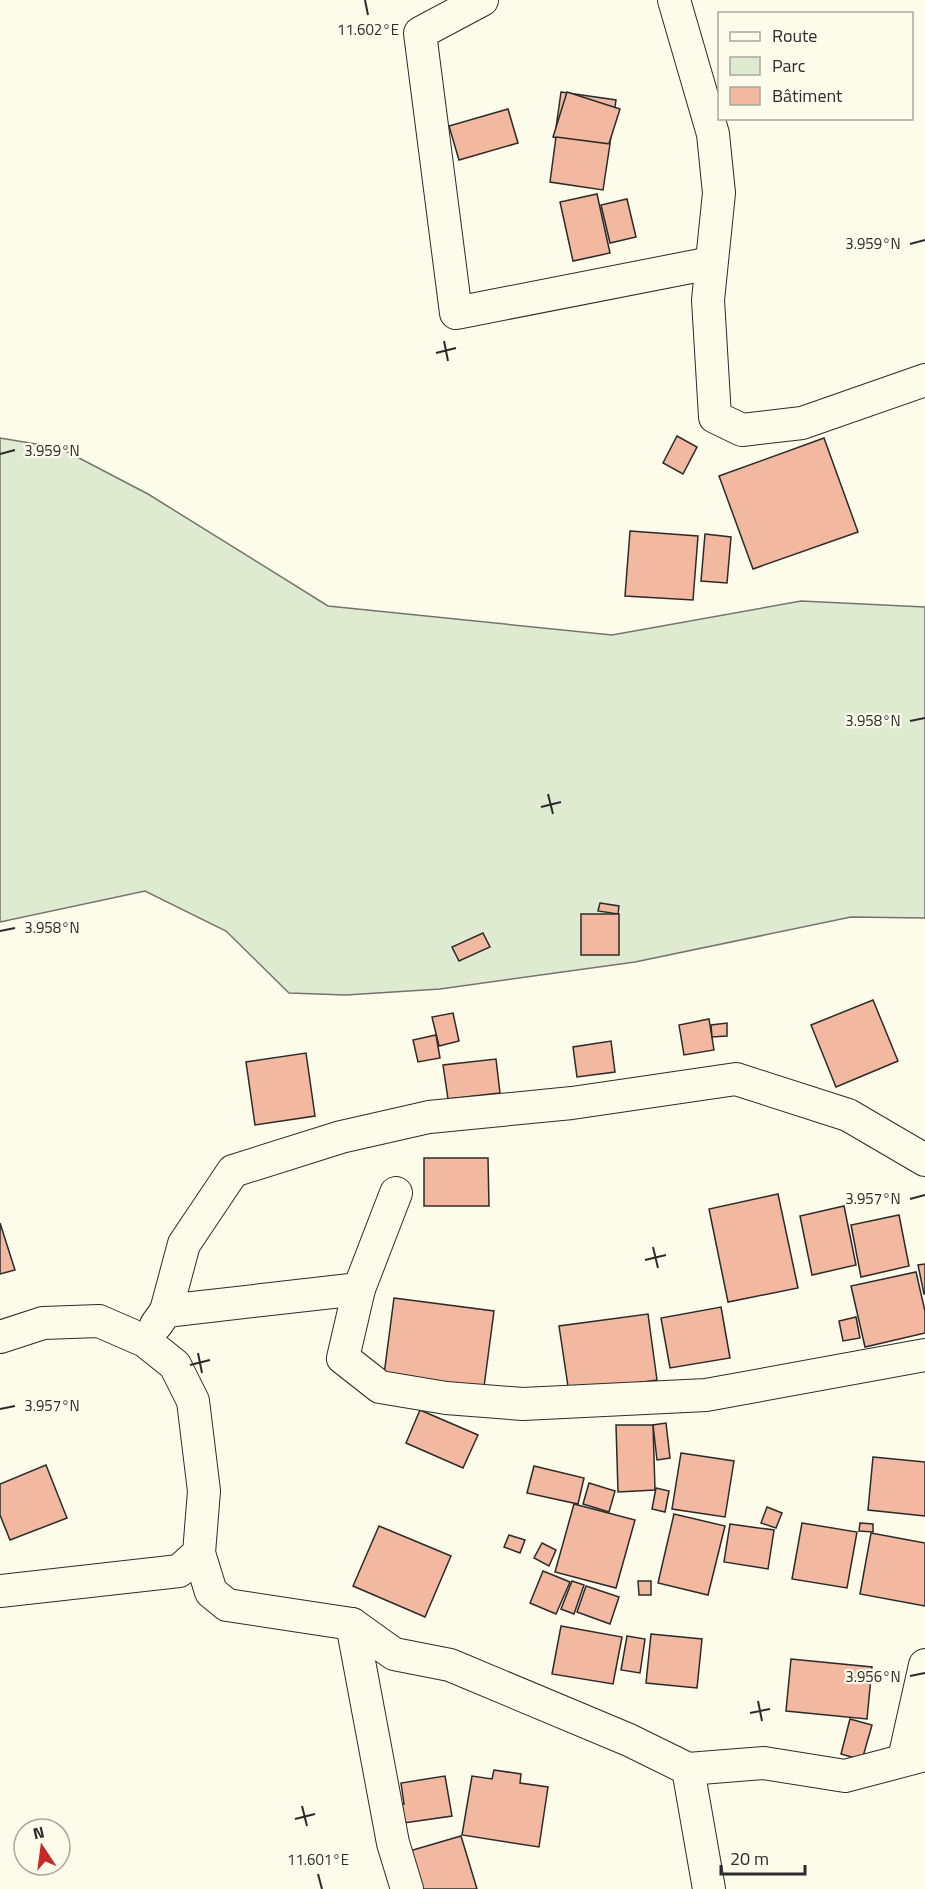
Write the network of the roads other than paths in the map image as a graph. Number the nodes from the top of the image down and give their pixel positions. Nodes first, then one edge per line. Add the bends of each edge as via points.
1 (482, 0) edge
2 (674, 0) edge
3 (711, 263) junction
4 (925, 380) edge
5 (925, 1160) edge
6 (396, 1193) dead end
7 (359, 1289) junction
8 (166, 1311) junction
9 (0, 1337) edge
10 (145, 1341) junction
11 (925, 1355) edge
12 (199, 1553) junction
13 (0, 1591) edge
14 (352, 1624) junction
15 (925, 1665) edge
16 (914, 1757) edge
17 (688, 1769) junction
18 (407, 1889) edge
19 (709, 1889) edge

1 - 3 street via 420,33 456,313
2 - 3 street via 713,134 719,193
3 - 4 street via 708,300 715,417 742,430 802,423
5 - 8 street via 848,1115 736,1078 572,1103 429,1116 341,1137 233,1171 184,1244
6 - 7 street
7 - 8 street
7 - 11 street via 343,1358 380,1387 446,1398 523,1404 706,1395
8 - 10 street
9 - 10 street via 43,1323 99,1321
10 - 12 street via 175,1365 193,1401 204,1491
12 - 13 street via 179,1571
12 - 14 street via 211,1592 227,1605
14 - 17 street via 394,1654 450,1665
14 - 18 street via 393,1843
15 - 16 street
16 - 17 street via 845,1776 764,1763
17 - 19 street

